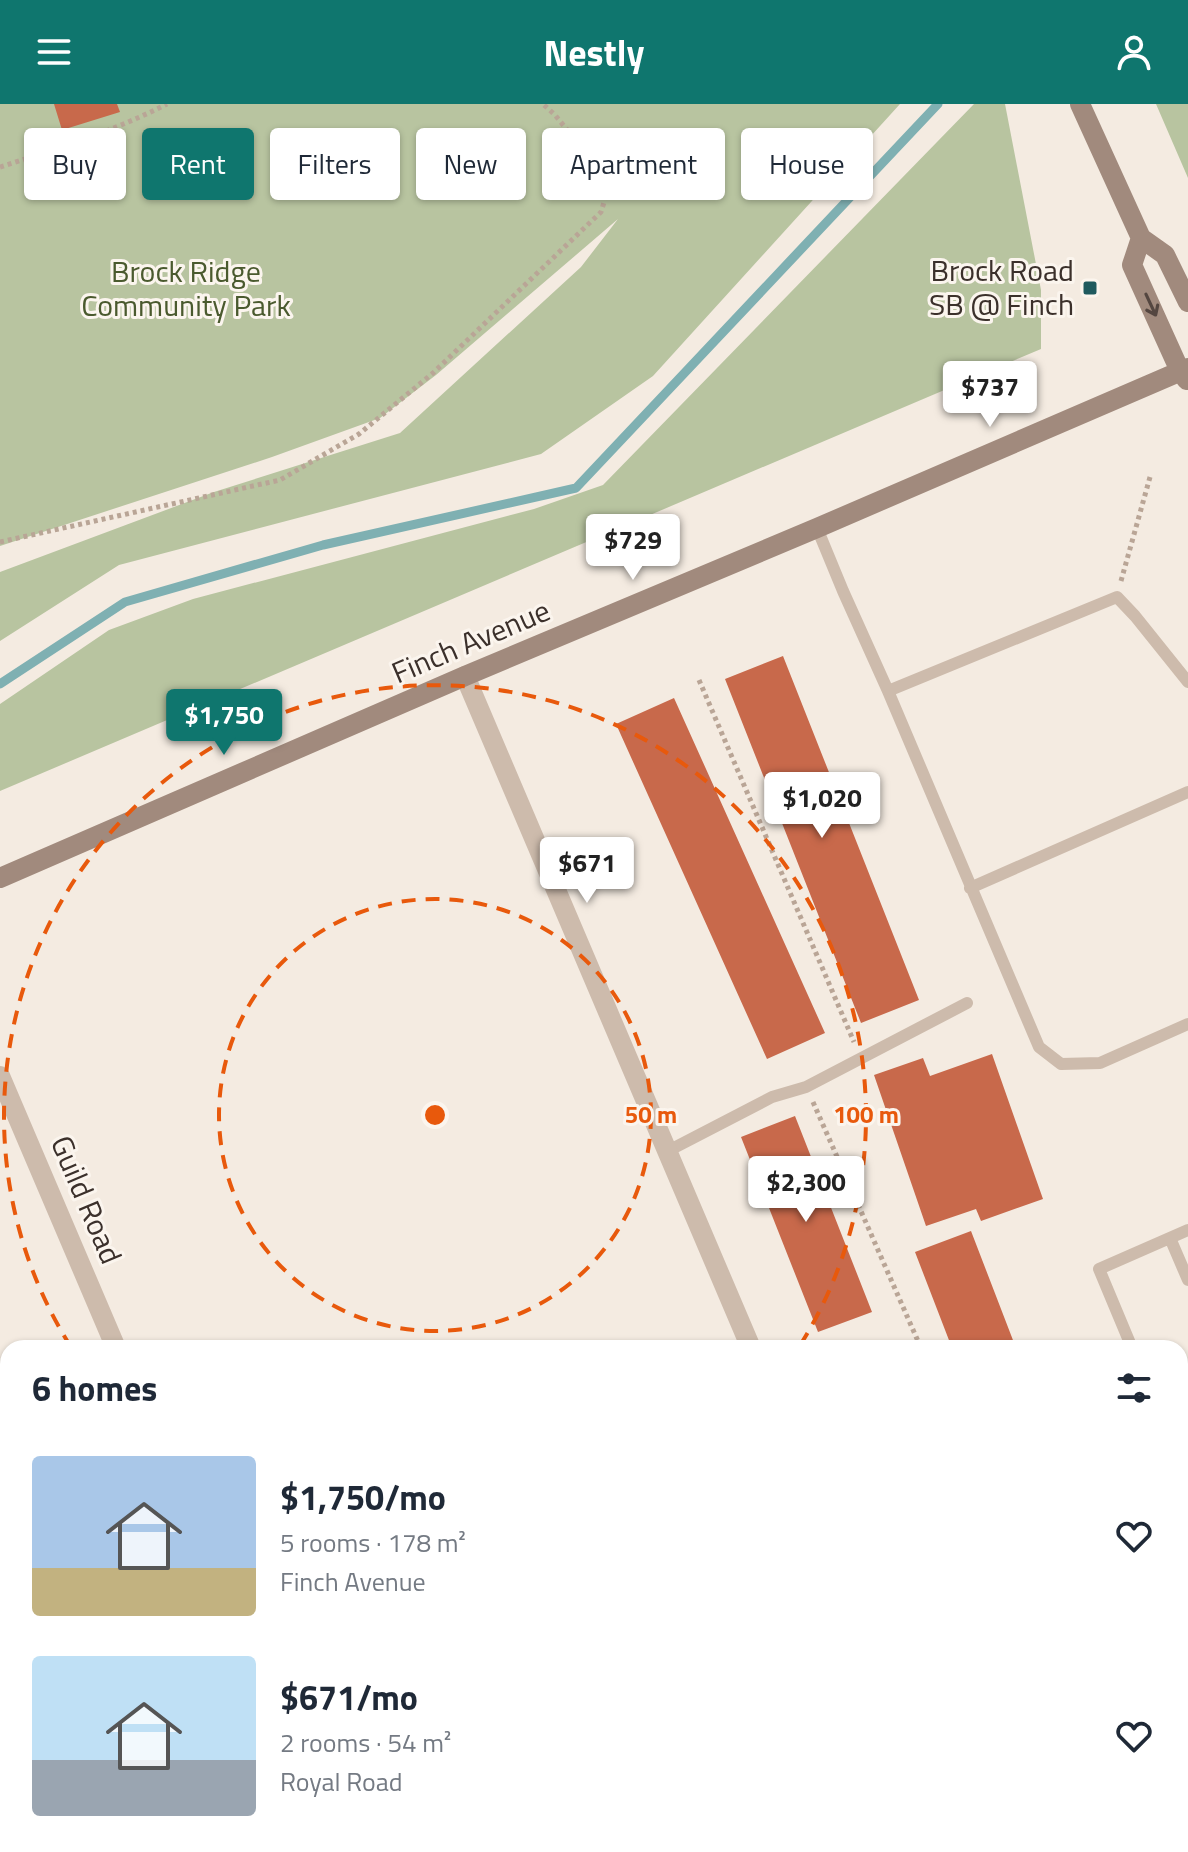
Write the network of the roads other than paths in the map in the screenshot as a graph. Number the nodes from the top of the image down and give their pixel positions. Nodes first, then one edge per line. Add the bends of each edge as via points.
1 (1080, 104) edge
2 (1141, 238) junction
3 (1188, 302) edge
4 (1185, 373) edge
5 (817, 528) junction
6 (465, 676) junction
7 (1188, 682) edge
8 (888, 691) junction
9 (1188, 792) edge
10 (0, 878) edge
11 (970, 888) junction
12 (967, 1003) dead end
13 (1188, 1024) edge
14 (0, 1076) edge
15 (666, 1152) junction
16 (1188, 1230) edge
17 (1170, 1238) junction
18 (1188, 1280) edge
19 (113, 1340) edge
20 (748, 1340) edge
21 (1129, 1340) edge

1 - 2 main road
2 - 3 main road via 1165,255
2 -> 4 main road via 1132,265
4 - 5 main road, Finch Avenue
5 - 6 main road, Finch Avenue
5 - 8 lane
6 - 10 main road, Finch Avenue
6 - 15 street
7 - 8 lane via 1117,597
8 - 11 lane
9 - 11 lane
11 - 13 lane via 1039,1047 1061,1064 1100,1063
12 - 15 lane
14 - 19 street, Guild Road
15 - 20 street
16 - 17 lane
17 - 18 lane
17 - 21 lane via 1099,1269

